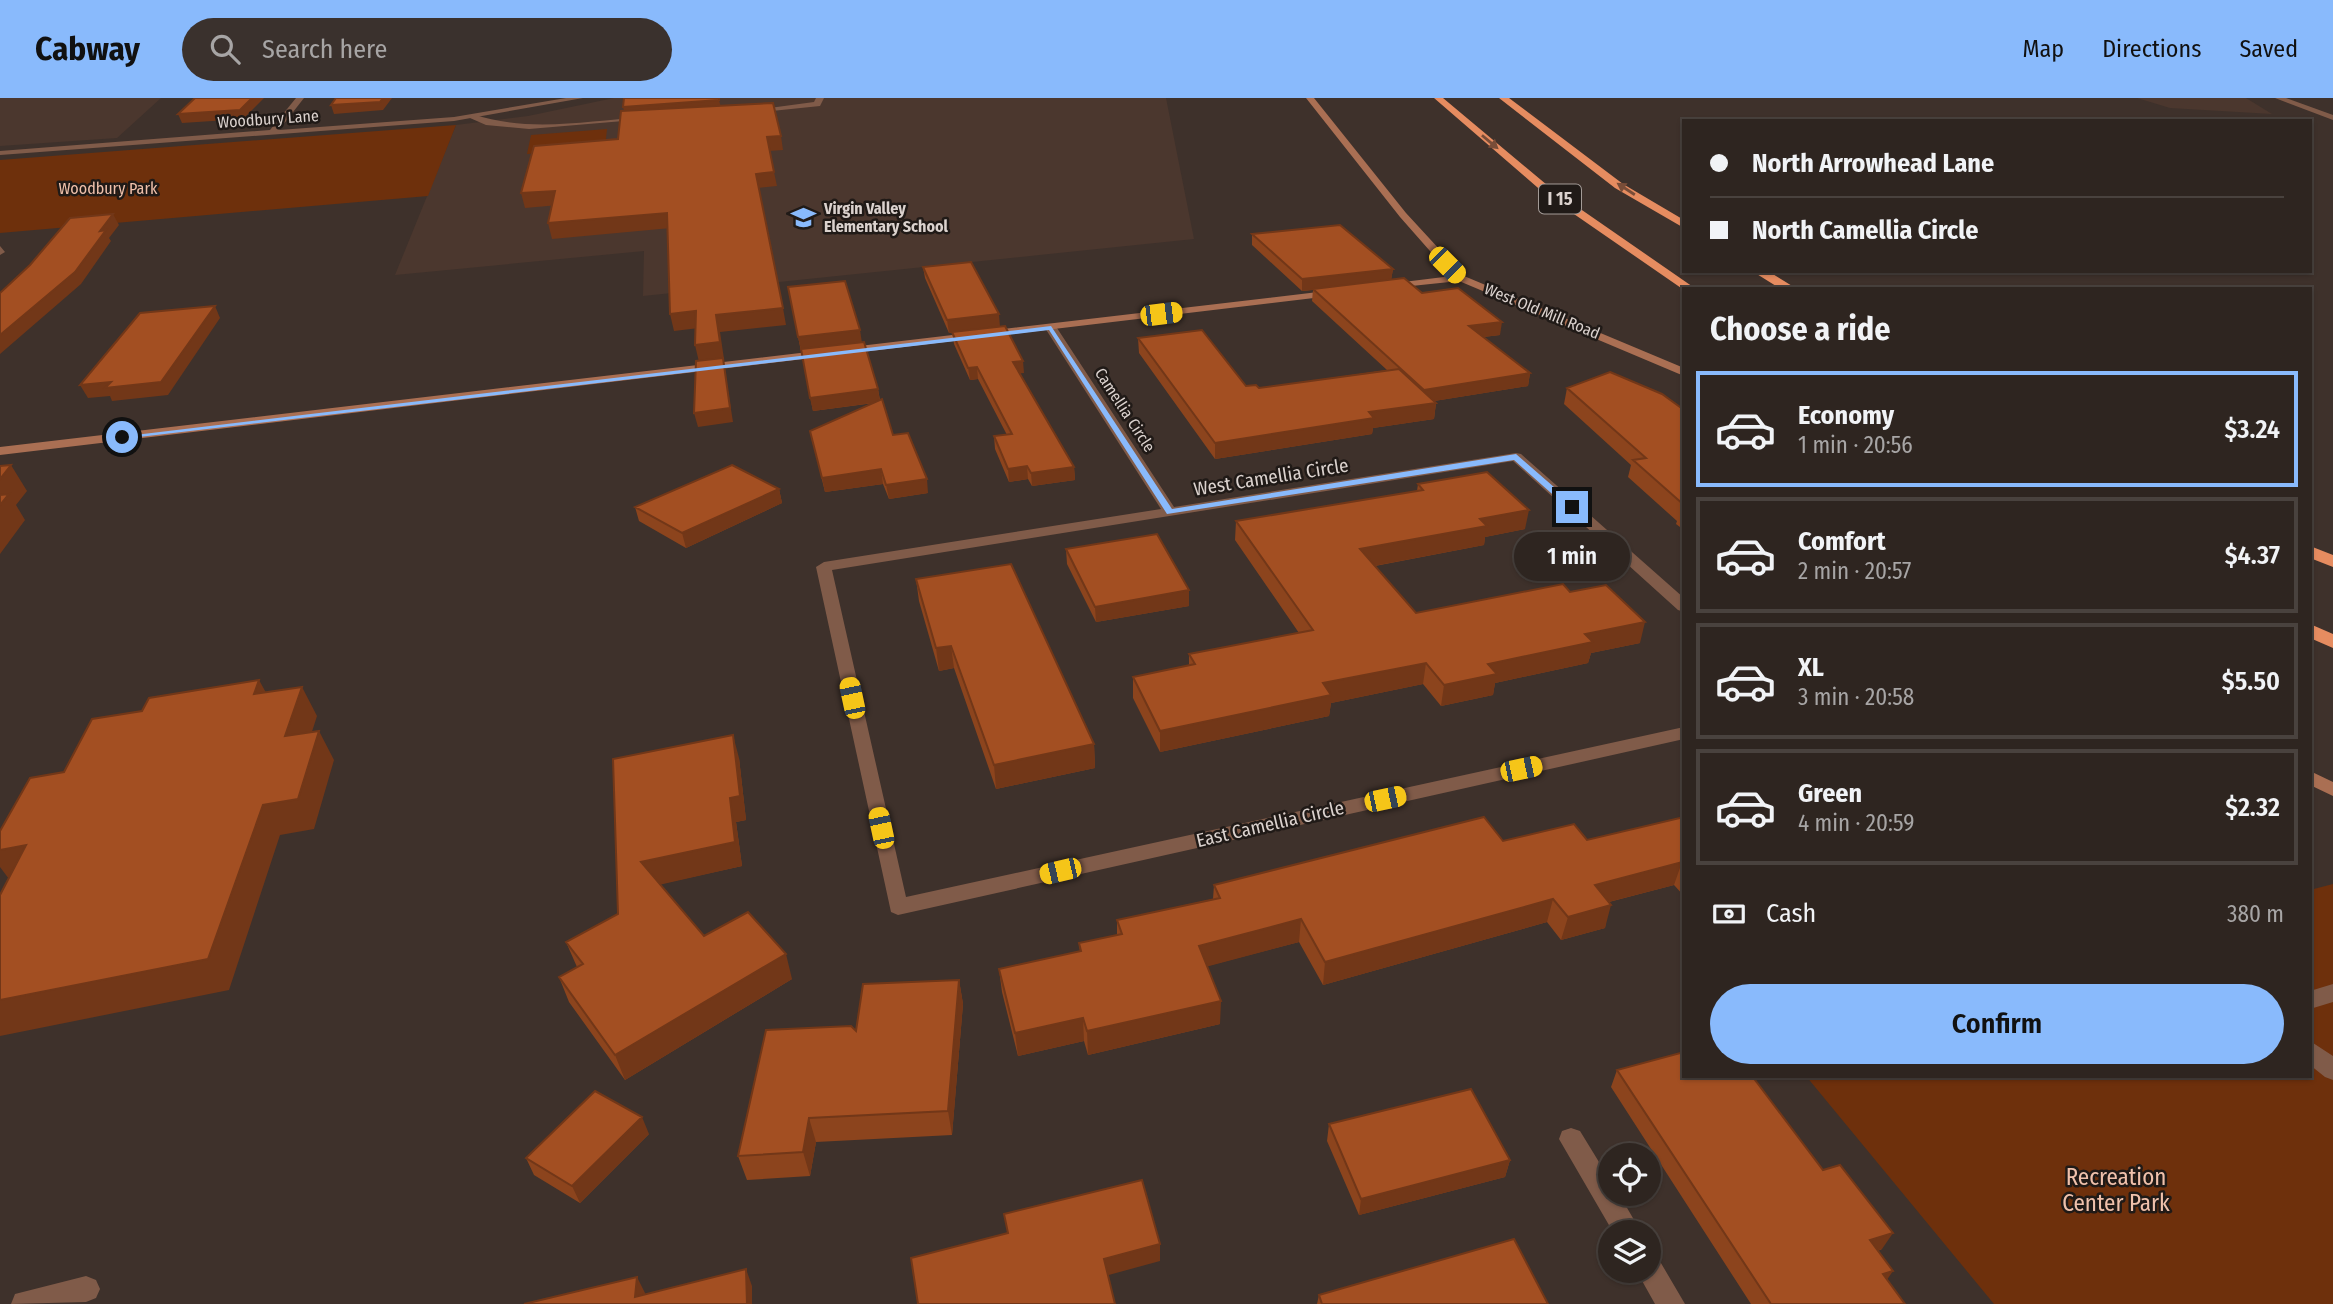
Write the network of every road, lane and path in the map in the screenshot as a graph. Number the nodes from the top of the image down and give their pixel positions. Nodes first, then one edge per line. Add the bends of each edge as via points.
1 (300, 98) edge
2 (579, 98) edge
3 (820, 98) edge
4 (1310, 98) edge
5 (1438, 98) edge
6 (1503, 98) edge
7 (2278, 98) edge
8 (738, 112) edge
9 (473, 116) junction
10 (656, 118) edge
11 (2333, 118) edge
12 (272, 132) junction
13 (0, 153) edge
14 (1682, 224) edge
15 (1762, 273) edge
16 (1460, 278) junction
17 (1687, 287) edge
18 (1787, 287) edge
19 (1367, 289) edge
20 (1353, 291) edge
21 (1051, 328) junction
22 (1682, 372) edge
23 (0, 451) edge
24 (1170, 512) junction
25 (2312, 552) edge
26 (2333, 562) edge
27 (1682, 605) edge
28 (2312, 631) edge
29 (2333, 642) edge
30 (1682, 733) edge
31 (2312, 778) edge
32 (2333, 790) edge
33 (898, 907) joint
34 (2333, 993) edge
35 (2312, 999) edge
36 (2312, 1053) edge
37 (2333, 1070) edge
38 (1571, 1139) dead end
39 (1621, 1220) edge
40 (1658, 1283) edge
41 (83, 1296) edge
42 (25, 1304) edge
43 (1671, 1304) edge

1 - 12 street
2 - 9 street, Woodbury Lane
3 - 8 street via 817,104 805,107
4 - 16 street, West Old Mill Road
5 -> 17 highway, I 15 via 1549,192
14 -> 6 highway, I 15 via 1619,186
7 - 11 street
9 - 10 street via 489,124 545,126
9 - 12 street, Woodbury Lane
12 - 13 street, Woodbury Lane
15 - 18 highway
16 - 19 street
16 - 22 street, West Old Mill Road
20 - 21 street
21 - 23 street
21 - 24 street, Camellia Circle
24 - 27 street, West Camellia Circle via 1516,457
24 - 33 street, West Camellia Circle via 824,567
25 - 26 highway
28 - 29 highway
30 - 33 street, East Camellia Circle
31 - 32 street
34 - 35 street
36 - 37 street
38 - 39 street
40 - 43 street
41 - 42 street

